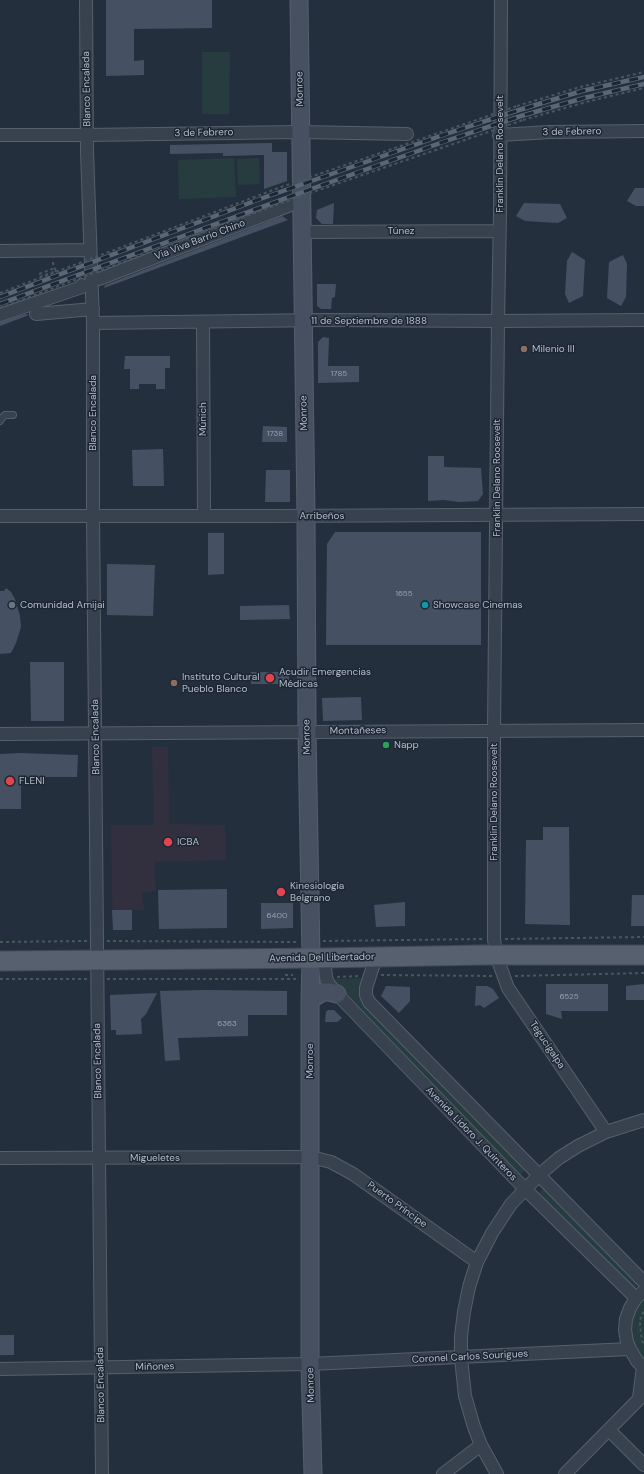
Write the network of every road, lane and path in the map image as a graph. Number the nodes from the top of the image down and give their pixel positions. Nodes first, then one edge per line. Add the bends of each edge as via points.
1 (86, 0) edge
2 (299, 0) edge
3 (501, 0) edge
4 (644, 72) edge
5 (644, 88) edge
6 (300, 132) junction
7 (644, 132) edge
8 (407, 134) dead end
9 (0, 135) edge
10 (87, 135) junction
11 (499, 135) junction
12 (302, 201) junction
13 (499, 231) junction
14 (302, 232) junction
15 (90, 250) junction
16 (0, 251) edge
17 (53, 263) dead end
18 (56, 272) junction
19 (99, 279) dead end
20 (82, 285) dead end
21 (0, 292) edge
22 (0, 308) edge
23 (93, 309) junction
24 (36, 314) dead end
25 (0, 315) edge
26 (644, 320) edge
27 (498, 321) junction
28 (203, 322) junction
29 (303, 322) junction
30 (93, 323) junction
31 (13, 415) dead end
32 (0, 421) edge
33 (644, 514) edge
34 (93, 515) junction
35 (204, 515) junction
36 (496, 515) junction
37 (0, 516) edge
38 (306, 516) junction
39 (494, 730) junction
40 (644, 730) edge
41 (307, 732) junction
42 (96, 733) junction
43 (0, 734) edge
44 (8, 942) dead end
45 (11, 945) dead end
46 (496, 955) junction
47 (644, 955) edge
48 (376, 957) junction
49 (318, 958) junction
50 (97, 960) junction
51 (0, 961) edge
52 (285, 975) dead end
53 (293, 975) dead end
54 (337, 994) junction
55 (310, 1002) junction
56 (644, 1120) edge
57 (606, 1132) junction
58 (311, 1157) junction
59 (0, 1158) edge
60 (99, 1158) junction
61 (539, 1175) junction
62 (525, 1189) junction
63 (477, 1262) junction
64 (644, 1282) edge
65 (640, 1295) edge
66 (644, 1312) edge
67 (644, 1344) edge
68 (630, 1349) junction
69 (461, 1358) junction
70 (310, 1364) junction
71 (644, 1367) edge
72 (0, 1368) edge
73 (101, 1368) junction
74 (641, 1396) edge
75 (609, 1430) junction
76 (481, 1446) junction
77 (644, 1465) edge
78 (102, 1474) edge
79 (313, 1474) edge
80 (443, 1474) edge
81 (497, 1474) edge
82 (565, 1474) edge

1 - 10 street, Blanco Encalada
2 - 6 main road, Monroe
3 - 11 street, Franklin Delano Roosevelt
4 - 18 path, bridge via 580,87 517,106 281,187
5 - 22 path, bridge via 523,120 288,201
6 - 8 street, 3 de Febrero
6 - 10 street, 3 de Febrero
6 - 12 main road, Monroe
7 - 11 street, 3 de Febrero
9 - 10 street, 3 de Febrero
10 - 15 street, Blanco Encalada
11 - 13 street, Franklin Delano Roosevelt
12 - 14 main road, Monroe
12 - 19 street, Via Viva Barrio Chino
13 - 14 street, Túnez
13 - 27 street, Franklin Delano Roosevelt
14 - 29 main road, Monroe
15 - 16 street
15 - 23 street, Blanco Encalada
17 - 18 path, bridge via 54,267 56,271 40,277 39,274 44,272 50,270 55,268
18 - 21 path, bridge
20 - 25 street
23 - 24 street
23 - 30 street, Blanco Encalada
26 - 27 street, 11 de Septiembre de 1888
27 - 29 street, 11 de Septiembre de 1888
27 - 36 street, Franklin Delano Roosevelt
28 - 29 street, 11 de Septiembre de 1888
28 - 30 street, 11 de Septiembre de 1888
28 - 35 street, Múnich
29 - 38 main road, Monroe
30 - 34 street, Blanco Encalada
31 - 32 lane via 5,415
33 - 36 street, Arribeños
34 - 35 street, Arribeños
34 - 37 street, Arribeños
34 - 42 street, Blanco Encalada
35 - 38 street, Arribeños
36 - 38 street, Arribeños
36 - 39 street, Franklin Delano Roosevelt
38 - 41 main road, Monroe
39 - 40 street, Montañeses
39 - 41 street, Montañeses
39 - 46 street, Franklin Delano Roosevelt
41 - 42 street, Montañeses
41 - 49 main road, Monroe
42 - 43 street, Montañeses
42 - 50 street, Blanco Encalada
44 - 45 path via 8,945
46 - 47 main road, Avenida Del Libertador
46 - 48 main road, Avenida Del Libertador
46 - 57 street, Tegucigalpa via 508,988
48 - 49 main road, Avenida Del Libertador
48 - 61 street, Avenida Lidoro J. Quinteros via 366,988 369,1002
49 - 50 main road, Avenida Del Libertador
49 - 54 street, Avenida Lidoro J. Quinteros via 328,983
49 - 55 main road, Monroe
50 - 51 main road, Avenida Del Libertador
50 - 60 street, Blanco Encalada
52 - 53 path
54 - 55 main road via 323,992
54 - 62 street, Avenida Lidoro J. Quinteros
55 - 58 main road, Monroe
56 - 57 street
57 - 61 street via 559,1158
58 - 60 street, Migueletes
58 - 63 street, Puerto Príncipe via 332,1162 353,1174
58 - 70 main road, Monroe
59 - 60 street, Migueletes
60 - 73 street, Blanco Encalada
61 - 62 street
61 - 64 street, Avenida Lidoro J. Quinteros
62 - 63 street via 511,1204
62 - 65 street, Avenida Lidoro J. Quinteros
63 - 69 street via 464,1312
65 - 68 street via 630,1308 626,1319 626,1336
66 - 67 path via 640,1325
68 - 69 street, Coronel Carlos Sourigues
68 - 71 street
69 - 70 street, Coronel Carlos Sourigues
69 - 76 street via 466,1396
70 - 73 street, Miñones
70 - 79 main road, Monroe
71 - 74 street
72 - 73 street, Miñones
73 - 78 street, Blanco Encalada
74 - 75 street
75 - 77 street
75 - 82 street
76 - 80 street
76 - 81 street

